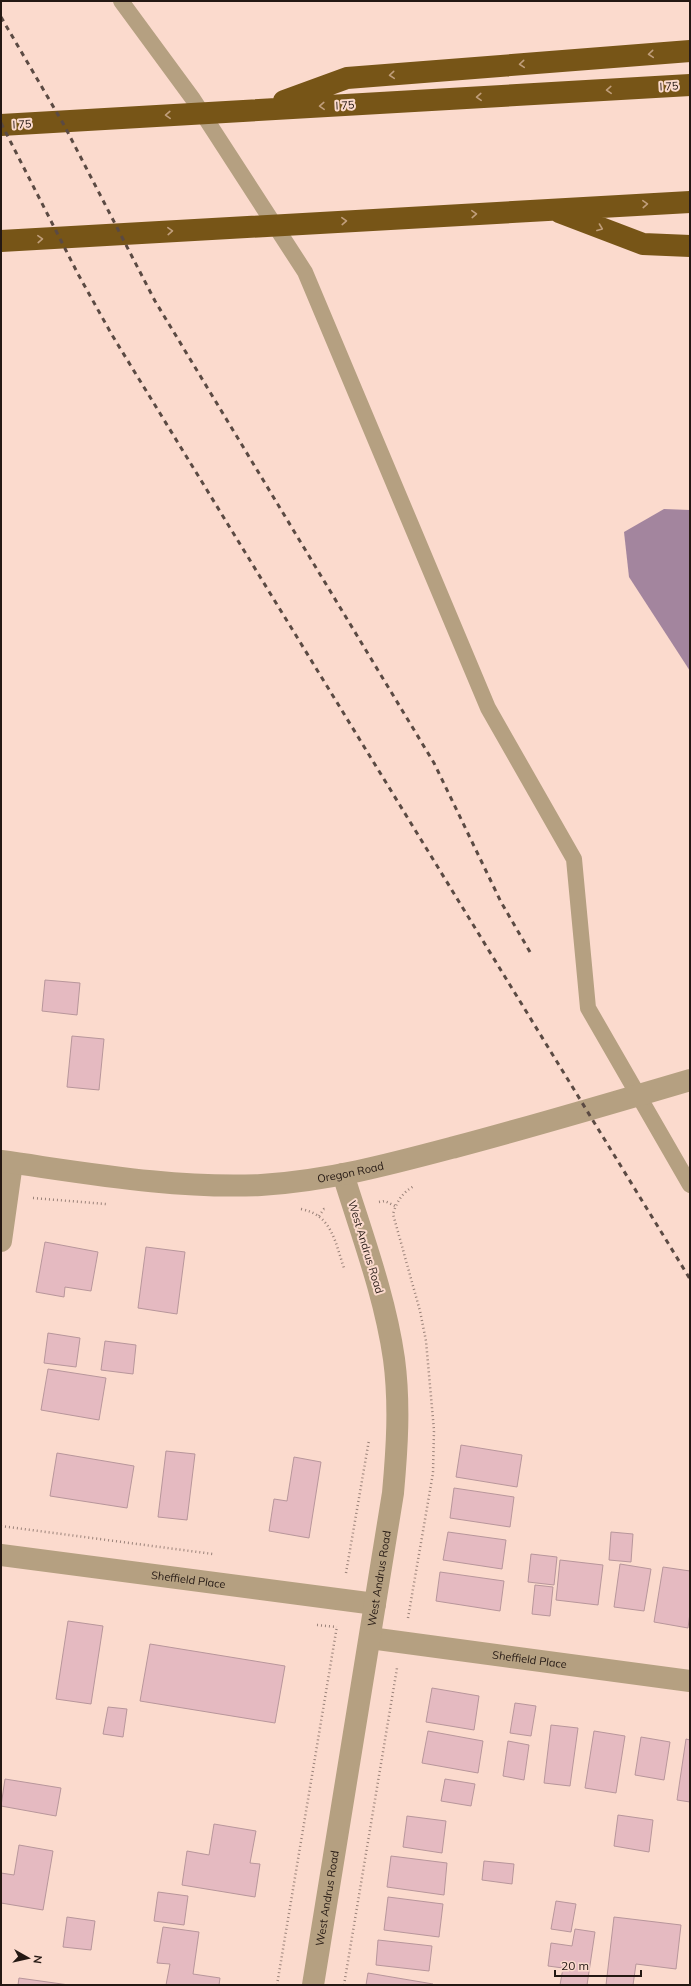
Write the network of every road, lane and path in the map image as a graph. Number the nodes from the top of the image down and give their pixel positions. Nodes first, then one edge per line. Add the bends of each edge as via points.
1 (122, 1) edge
2 (690, 50) edge
3 (690, 85) edge
4 (263, 110) junction
5 (1, 125) edge
6 (690, 202) edge
7 (550, 209) junction
8 (1, 241) edge
9 (690, 246) edge
10 (690, 1080) edge
11 (7, 1162) edge
12 (343, 1174) junction
13 (690, 1185) edge
14 (8, 1195) junction
15 (112, 1205) dead end
16 (295, 1209) dead end
17 (1, 1241) edge
18 (344, 1270) dead end
19 (369, 1438) dead end
20 (1, 1526) edge
21 (1, 1555) edge
22 (221, 1555) dead end
23 (338, 1571) dead end
24 (346, 1572) junction
25 (341, 1599) junction
26 (375, 1604) junction
27 (370, 1638) junction
28 (690, 1681) edge
29 (277, 1985) edge
30 (313, 1985) edge

1 - 13 lane via 193,99 305,272 488,708 574,859 588,1008
2 -> 4 highway via 346,78
3 -> 4 highway, I 75 / I 75
4 -> 5 highway, I 75 / I 75
7 -> 6 highway
8 -> 7 highway
7 -> 9 highway via 643,244
10 - 12 street, Oregon Road via 518,1130 377,1168
11 - 12 street, Oregon Road via 155,1182 219,1185 277,1184
11 - 14 street
12 - 26 street, West Andrus Road via 384,1305 397,1394 398,1424 393,1494
14 - 15 path
14 - 17 street
16 - 18 path via 311,1211 327,1224
19 - 24 path
20 - 22 path
21 - 25 street, Sheffield Place
23 - 24 path
24 - 25 path
25 - 26 street, Sheffield Place
25 - 29 path
26 - 27 street, West Andrus Road
27 - 28 street, Sheffield Place
27 - 30 street, West Andrus Road

